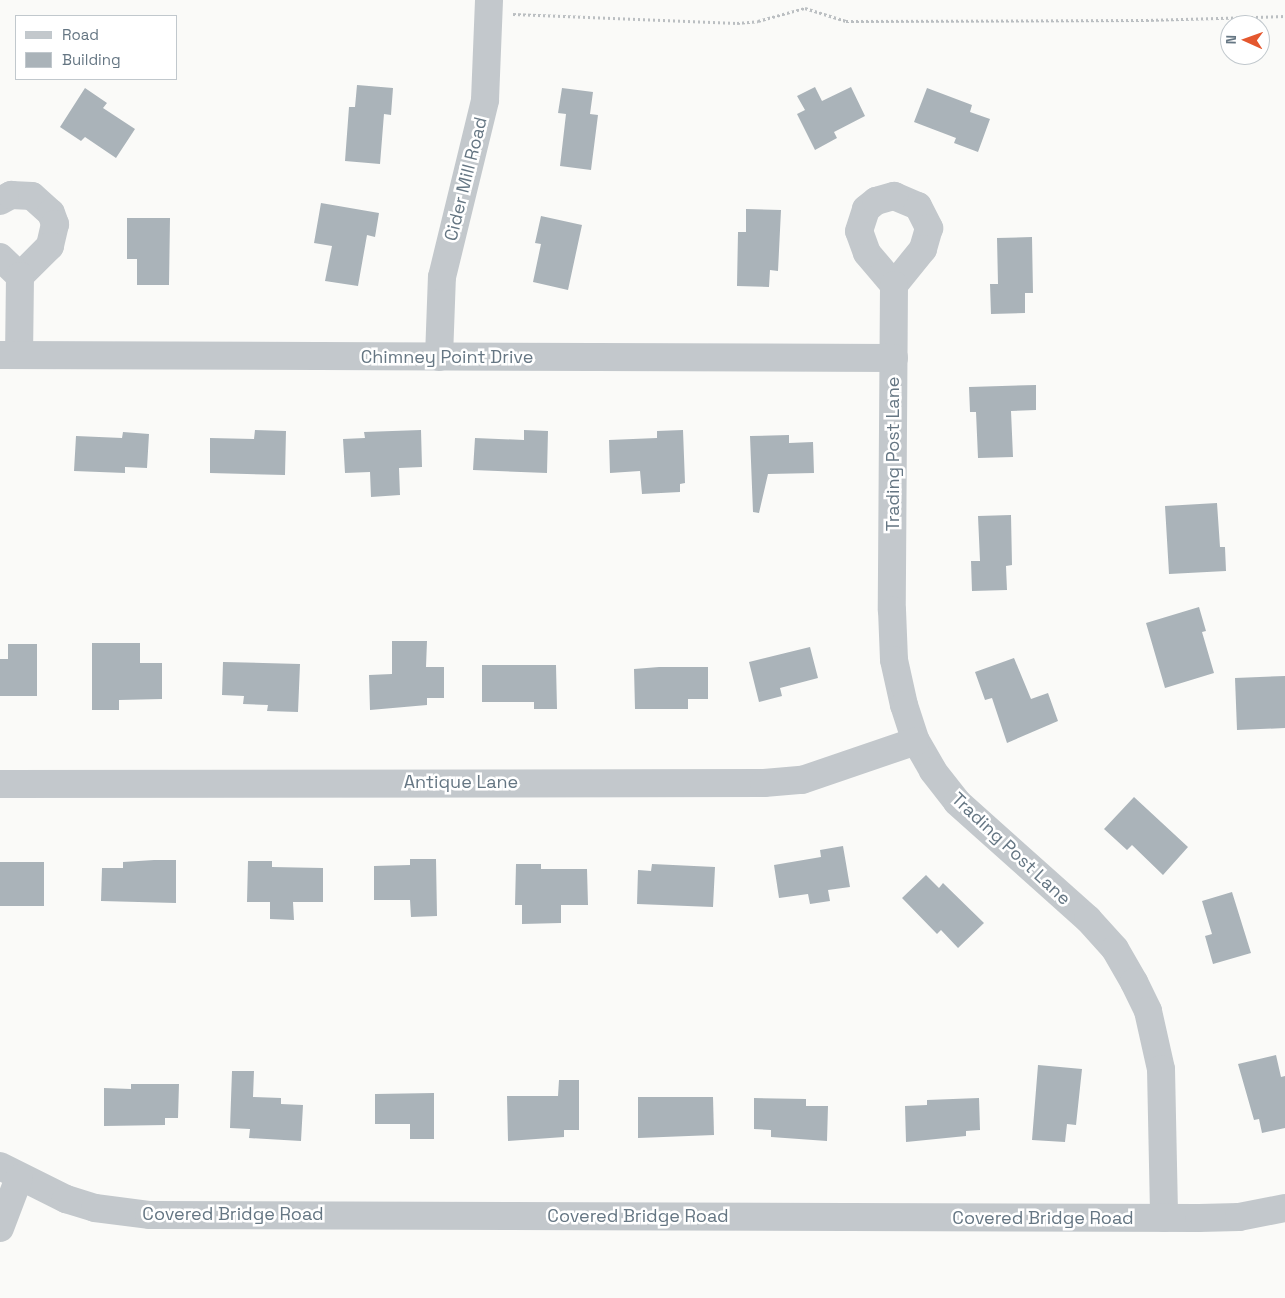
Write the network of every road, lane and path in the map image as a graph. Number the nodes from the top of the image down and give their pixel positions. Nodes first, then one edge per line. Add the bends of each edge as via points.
1 (489, 0) edge
2 (512, 14) dead end
3 (1285, 16) edge
4 (0, 201) edge
5 (0, 257) edge
6 (20, 276) junction
7 (894, 285) dead end
8 (10, 355) edge
9 (439, 357) junction
10 (894, 358) junction
11 (916, 741) junction
12 (0, 784) edge
13 (9, 1172) edge
14 (1285, 1208) edge
15 (1164, 1218) junction
16 (0, 1228) edge

1 - 9 street, Cider Mill Road via 485,100 442,277
2 - 3 path via 737,23 758,21 804,8 846,21
4 - 6 street via 11,195 32,196 52,214 55,224 50,246
5 - 6 street
6 - 8 street
7 - 10 street, Trading Post Lane
8 - 9 street, Chimney Point Drive
9 - 10 street, Chimney Point Drive
10 - 11 street, Trading Post Lane via 894,660
11 - 12 street, Antique Lane via 802,780 764,783
11 - 15 street, Trading Post Lane via 957,802 1088,919 1115,949 1134,982 1148,1011 1161,1069
13 - 15 street, Covered Bridge Road via 95,1208 150,1215
13 - 16 street
14 - 15 street, Covered Bridge Road via 1240,1217

